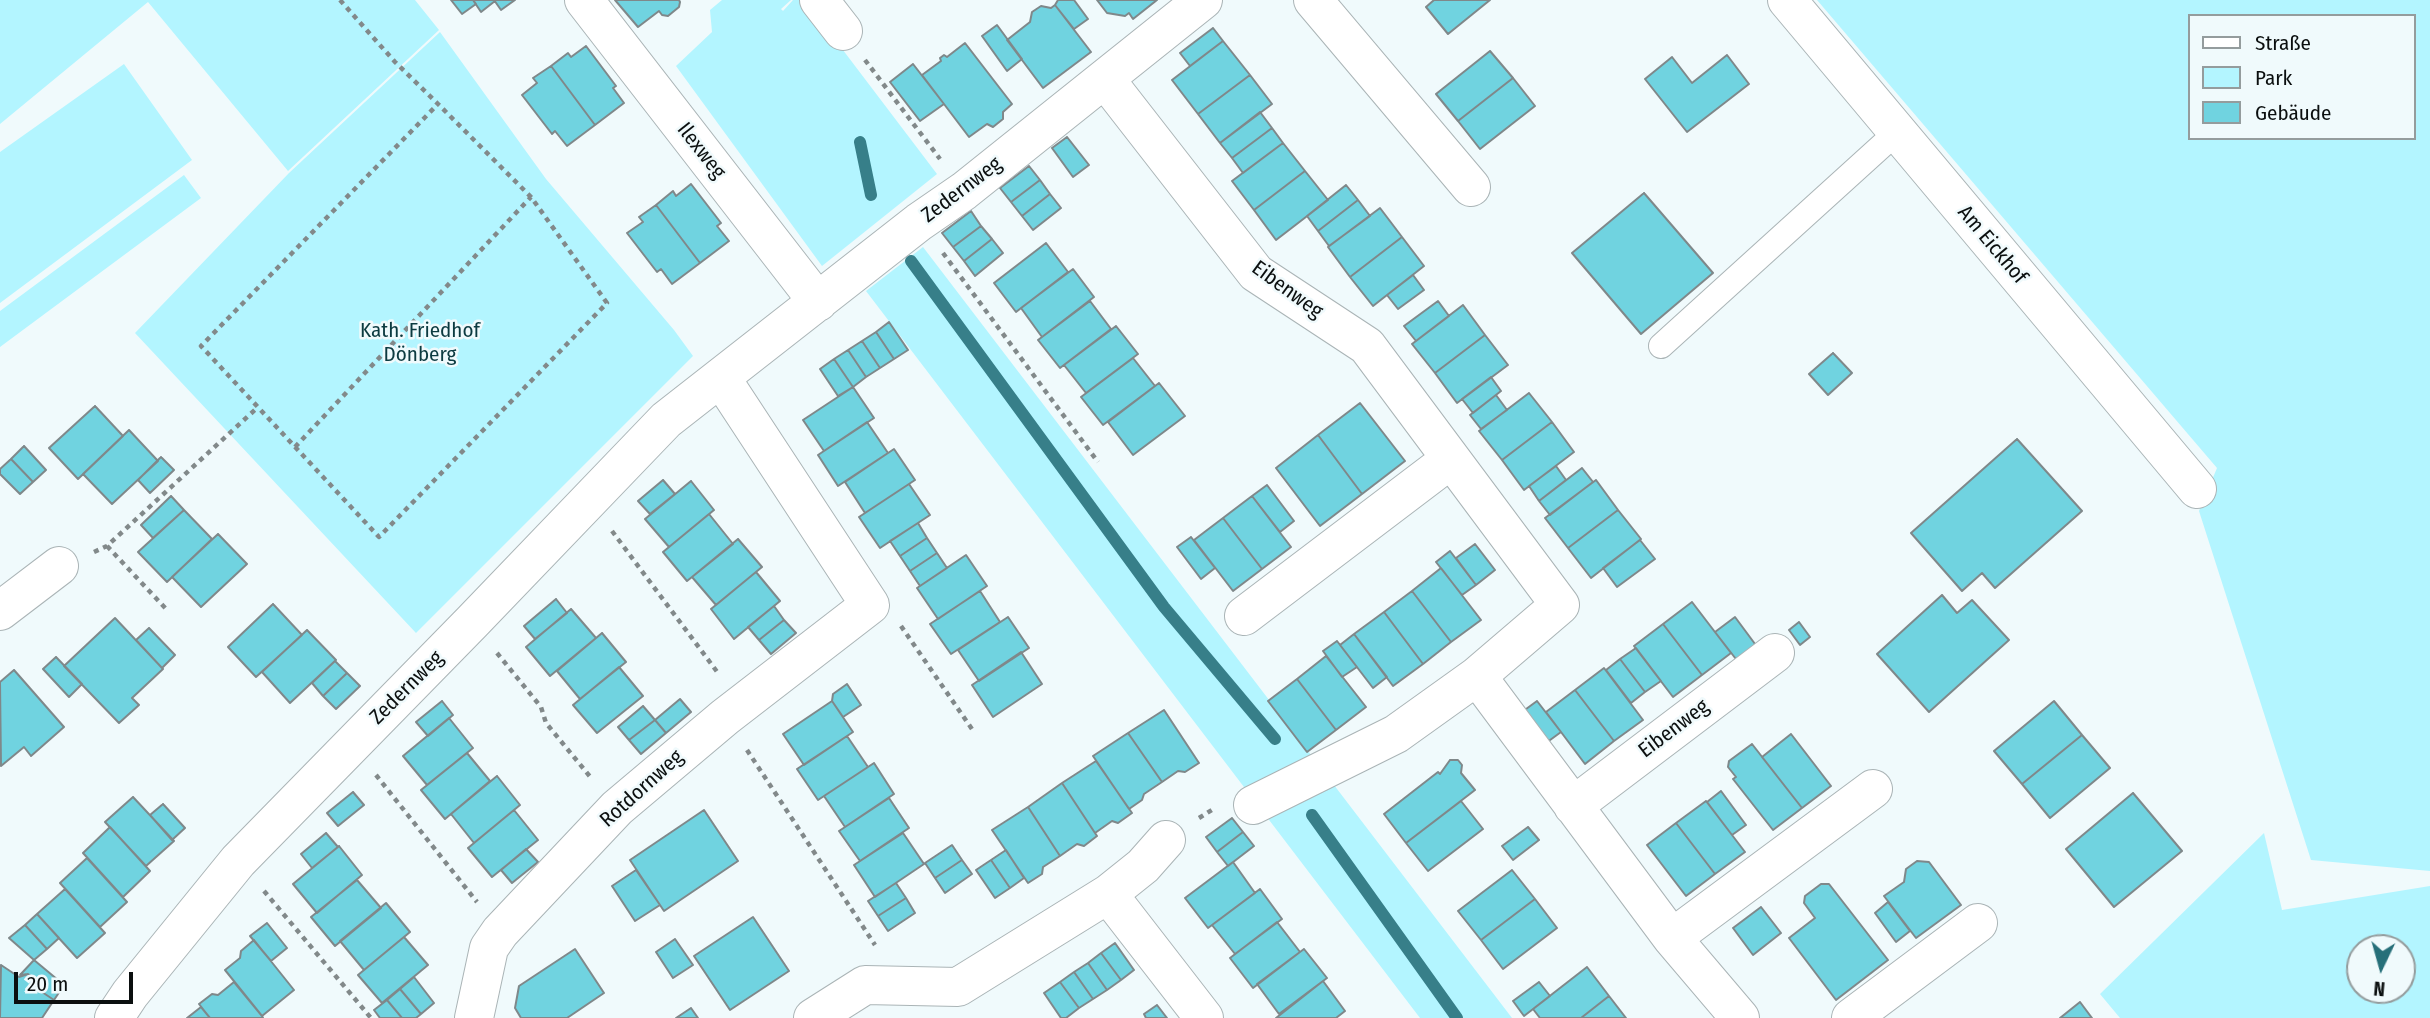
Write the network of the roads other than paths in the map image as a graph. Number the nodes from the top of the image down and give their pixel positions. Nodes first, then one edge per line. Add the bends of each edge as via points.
1 (584, 0) edge
2 (819, 0) edge
3 (1203, 0) edge
4 (1313, 0) edge
5 (1787, 0) edge
6 (843, 31) road end
7 (1105, 79) junction
8 (1897, 132) junction
9 (1471, 187) dead end
10 (818, 302) junction
11 (1661, 345) dead end
12 (721, 378) junction
13 (1451, 459) junction
14 (2197, 489) dead end
15 (60, 566) road end
16 (0, 611) edge
17 (1244, 616) dead end
18 (1775, 653) dead end
19 (1477, 676) junction
20 (1873, 789) dead end
21 (1253, 805) road end
22 (1573, 806) junction
23 (1166, 840) road end
24 (1108, 894) junction
25 (1978, 923) dead end
26 (1672, 938) junction
27 (114, 1018) edge
28 (474, 1018) edge
29 (813, 1018) edge
30 (1203, 1018) edge
31 (1740, 1018) edge
32 (1851, 1018) edge

1 - 10 street, Ilexweg
2 - 6 street
3 - 7 street, Zedernweg
4 - 9 street
5 - 8 street, Am Eickhof
7 - 10 street, Zedernweg
7 - 13 street, Eibenweg via 1256,273 1367,346
8 - 11 lane
8 - 14 street, Am Eickhof
10 - 12 street, Zedernweg
12 - 27 street, Zedernweg via 666,420 238,861
12 - 28 street, Rotdornweg via 870,605 617,808 489,948
13 - 17 street
13 - 19 street, Eibenweg via 1560,605
15 - 16 street
18 - 22 street, Eibenweg
19 - 21 street, Eibenweg via 1396,734
19 - 22 street
20 - 26 street
22 - 26 street
23 - 24 street
24 - 29 street via 958,987 865,985
24 - 30 street
25 - 32 street
26 - 31 street

